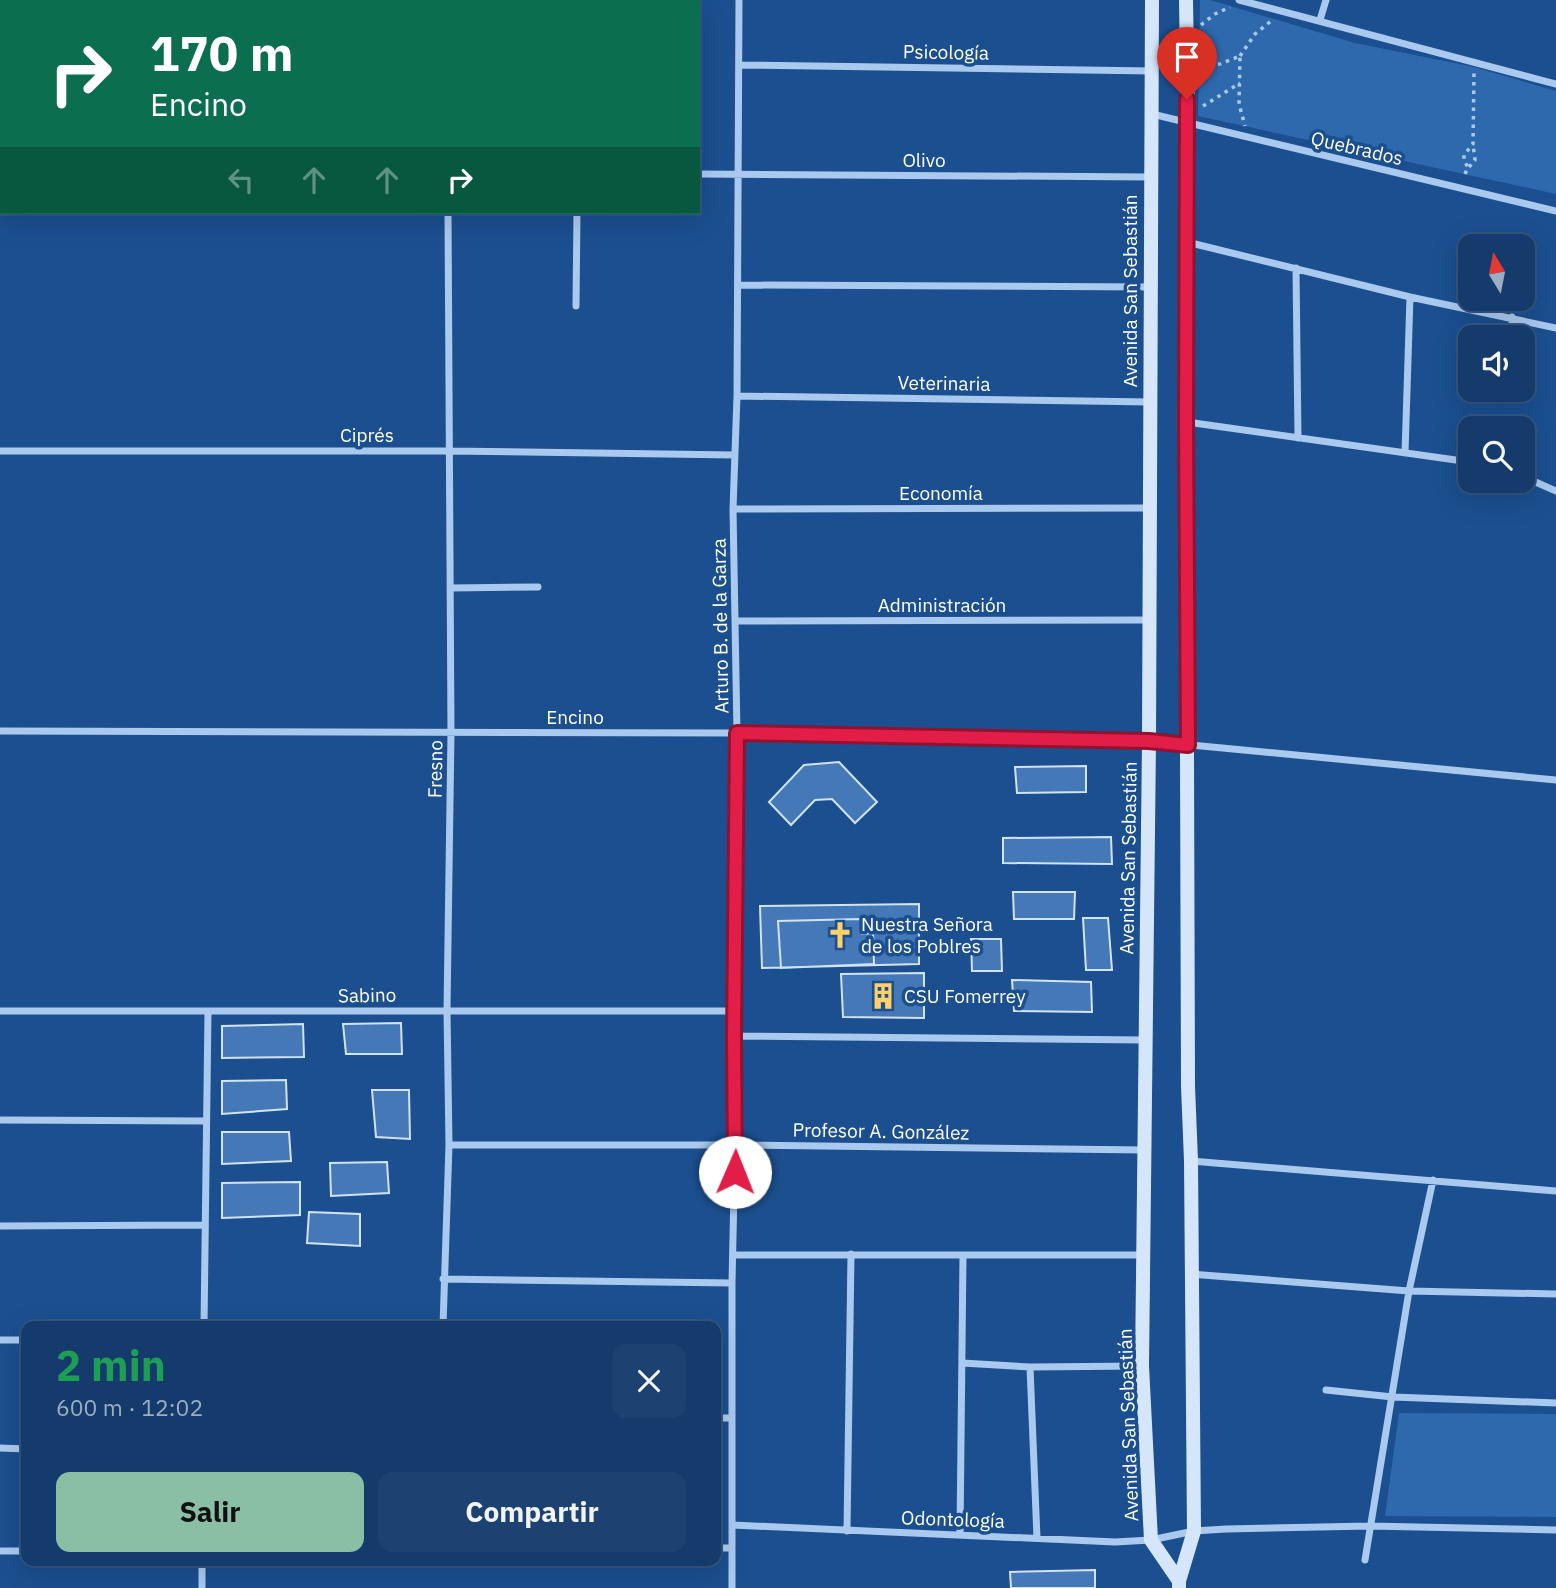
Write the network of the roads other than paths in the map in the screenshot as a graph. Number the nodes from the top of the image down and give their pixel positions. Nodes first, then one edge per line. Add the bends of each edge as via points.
1 (739, 0) edge
2 (1152, 0) edge
3 (1186, 0) edge
4 (1326, 0) edge
5 (1236, 3) edge
6 (1320, 20) junction
7 (740, 65) junction
8 (1152, 71) junction
9 (1556, 84) edge
10 (1151, 114) junction
11 (1188, 124) junction
12 (700, 174) edge
13 (738, 175) junction
14 (1149, 177) junction
15 (1556, 211) edge
16 (448, 214) edge
17 (577, 214) edge
18 (1186, 242) junction
19 (1296, 268) junction
20 (738, 285) junction
21 (1149, 287) junction
22 (1410, 297) junction
23 (576, 306) dead end
24 (1512, 317) junction
25 (1512, 325) edge
26 (1556, 328) edge
27 (737, 396) junction
28 (1150, 402) junction
29 (1186, 422) junction
30 (1298, 438) junction
31 (0, 451) edge
32 (449, 451) junction
33 (1405, 453) junction
34 (735, 455) junction
35 (1458, 460) edge
36 (1535, 482) edge
37 (1556, 491) edge
38 (1149, 508) junction
39 (733, 509) junction
40 (538, 587) dead end
41 (451, 588) junction
42 (1148, 620) junction
43 (736, 621) junction
44 (0, 731) edge
45 (451, 733) junction
46 (737, 733) junction
47 (1149, 741) junction
48 (1188, 745) junction
49 (1556, 780) edge
50 (447, 1010) junction
51 (0, 1011) edge
52 (734, 1011) junction
53 (208, 1012) junction
54 (734, 1036) junction
55 (1145, 1040) junction
56 (0, 1120) edge
57 (206, 1121) junction
58 (449, 1145) junction
59 (736, 1145) junction
60 (1145, 1150) junction
61 (1191, 1161) junction
62 (1433, 1180) junction
63 (1556, 1191) edge
64 (203, 1225) junction
65 (0, 1226) edge
66 (851, 1254) junction
67 (733, 1255) junction
68 (963, 1255) junction
69 (1144, 1255) junction
70 (1191, 1274) junction
71 (443, 1279) junction
72 (732, 1283) junction
73 (1409, 1291) junction
74 (1556, 1294) edge
75 (204, 1321) edge
76 (443, 1321) edge
77 (0, 1340) edge
78 (21, 1340) edge
79 (962, 1363) junction
80 (1142, 1366) junction
81 (1030, 1367) junction
82 (1326, 1390) dead end
83 (1393, 1397) junction
84 (1556, 1403) edge
85 (721, 1418) edge
86 (732, 1418) junction
87 (0, 1448) edge
88 (21, 1448) edge
89 (732, 1525) junction
90 (1369, 1526) junction
91 (1556, 1530) edge
92 (847, 1531) junction
93 (1194, 1531) junction
94 (960, 1534) junction
95 (1037, 1538) junction
96 (1151, 1540) junction
97 (721, 1548) edge
98 (732, 1548) junction
99 (0, 1551) edge
100 (21, 1551) edge
101 (1365, 1560) dead end
102 (202, 1566) edge
103 (1179, 1584) edge
104 (202, 1588) edge
105 (732, 1588) edge

1 - 7 street, Arturo B. de la Garza
2 - 8 main road, Avenida San Sebastián
3 - 11 main road, Avenida San Sebastián
4 - 6 street
5 - 6 street
6 - 9 street
7 - 8 street, Psicología
7 - 13 street, Arturo B. de la Garza
8 - 10 main road, Avenida San Sebastián
10 - 11 street, Quebrados
10 - 14 main road, Avenida San Sebastián
11 - 15 street, Quebrados
11 - 18 main road, Avenida San Sebastián
12 - 13 street, Olivo
13 - 14 street, Olivo
13 - 20 street, Arturo B. de la Garza
14 - 21 main road, Avenida San Sebastián
16 - 32 street, Fresno
17 - 23 street
18 - 19 street
18 - 29 main road, Avenida San Sebastián
19 - 22 street
19 - 30 street
20 - 21 street
20 - 27 street, Arturo B. de la Garza
21 - 28 main road, Avenida San Sebastián
22 - 24 street
22 - 33 street
24 - 25 street
24 - 26 street
27 - 28 street, Veterinaria
27 - 34 street, Arturo B. de la Garza
28 - 38 main road, Avenida San Sebastián
29 - 30 street
29 - 48 main road, Avenida San Sebastián
30 - 33 street
31 - 32 street, Ciprés
32 - 34 street, Ciprés
32 - 41 street, Fresno
33 - 35 street
34 - 39 street, Arturo B. de la Garza
36 - 37 street
38 - 39 street, Economía
38 - 42 main road, Avenida San Sebastián
39 - 43 street, Arturo B. de la Garza
40 - 41 street
41 - 45 street, Fresno
42 - 43 street, Administración
42 - 47 main road, Avenida San Sebastián
43 - 46 street, Arturo B. de la Garza
44 - 45 street, Encino
45 - 46 street, Encino
45 - 50 street, Fresno
46 - 47 street, Encino
46 - 52 street, Arturo B. de la Garza
47 - 48 street, Encino
47 - 55 main road, Avenida San Sebastián
48 - 49 street, Encino
48 - 61 main road, Avenida San Sebastián
50 - 52 street, Sabino
50 - 53 street, Sabino
50 - 58 street, Fresno
51 - 53 street, Sabino
52 - 54 street, Arturo B. de la Garza
53 - 57 street
54 - 55 street
54 - 59 street, Arturo B. de la Garza
55 - 60 main road, Avenida San Sebastián
56 - 57 street
57 - 64 street
58 - 59 street, Profesor A. González
58 - 71 street, Fresno
59 - 60 street, Profesor A. González
59 - 67 street, Arturo B. de la Garza
60 - 69 main road, Avenida San Sebastián
61 - 62 street
61 - 70 main road, Avenida San Sebastián
62 - 63 street
62 - 73 street
64 - 65 street
64 - 75 street
66 - 67 street
66 - 68 street
66 - 92 street
67 - 72 street, Arturo B. de la Garza
68 - 69 street
68 - 79 street
69 - 80 main road, Avenida San Sebastián
70 - 73 street
70 - 93 main road, Avenida San Sebastián
71 - 72 street
71 - 76 street, Fresno
72 - 86 street, Arturo B. de la Garza
73 - 74 street
73 - 83 street
77 - 78 street
79 - 81 street
79 - 94 street
80 - 81 street
80 - 96 main road, Avenida San Sebastián
81 - 95 street
82 - 83 street
83 - 84 street
83 - 90 street
85 - 86 street
86 - 89 street, Arturo B. de la Garza
87 - 88 street
89 - 92 street, Odontología
89 - 98 street, Arturo B. de la Garza
90 - 91 street, Odontología
90 - 93 street, Odontología
90 - 101 street
92 - 94 street, Odontología
93 - 96 street, Odontología
93 - 103 main road, Avenida San Sebastián
94 - 95 street, Odontología
95 - 96 street, Odontología
96 - 103 main road, Avenida San Sebastián
97 - 98 street
98 - 105 street, Arturo B. de la Garza
99 - 100 street
102 - 104 street

